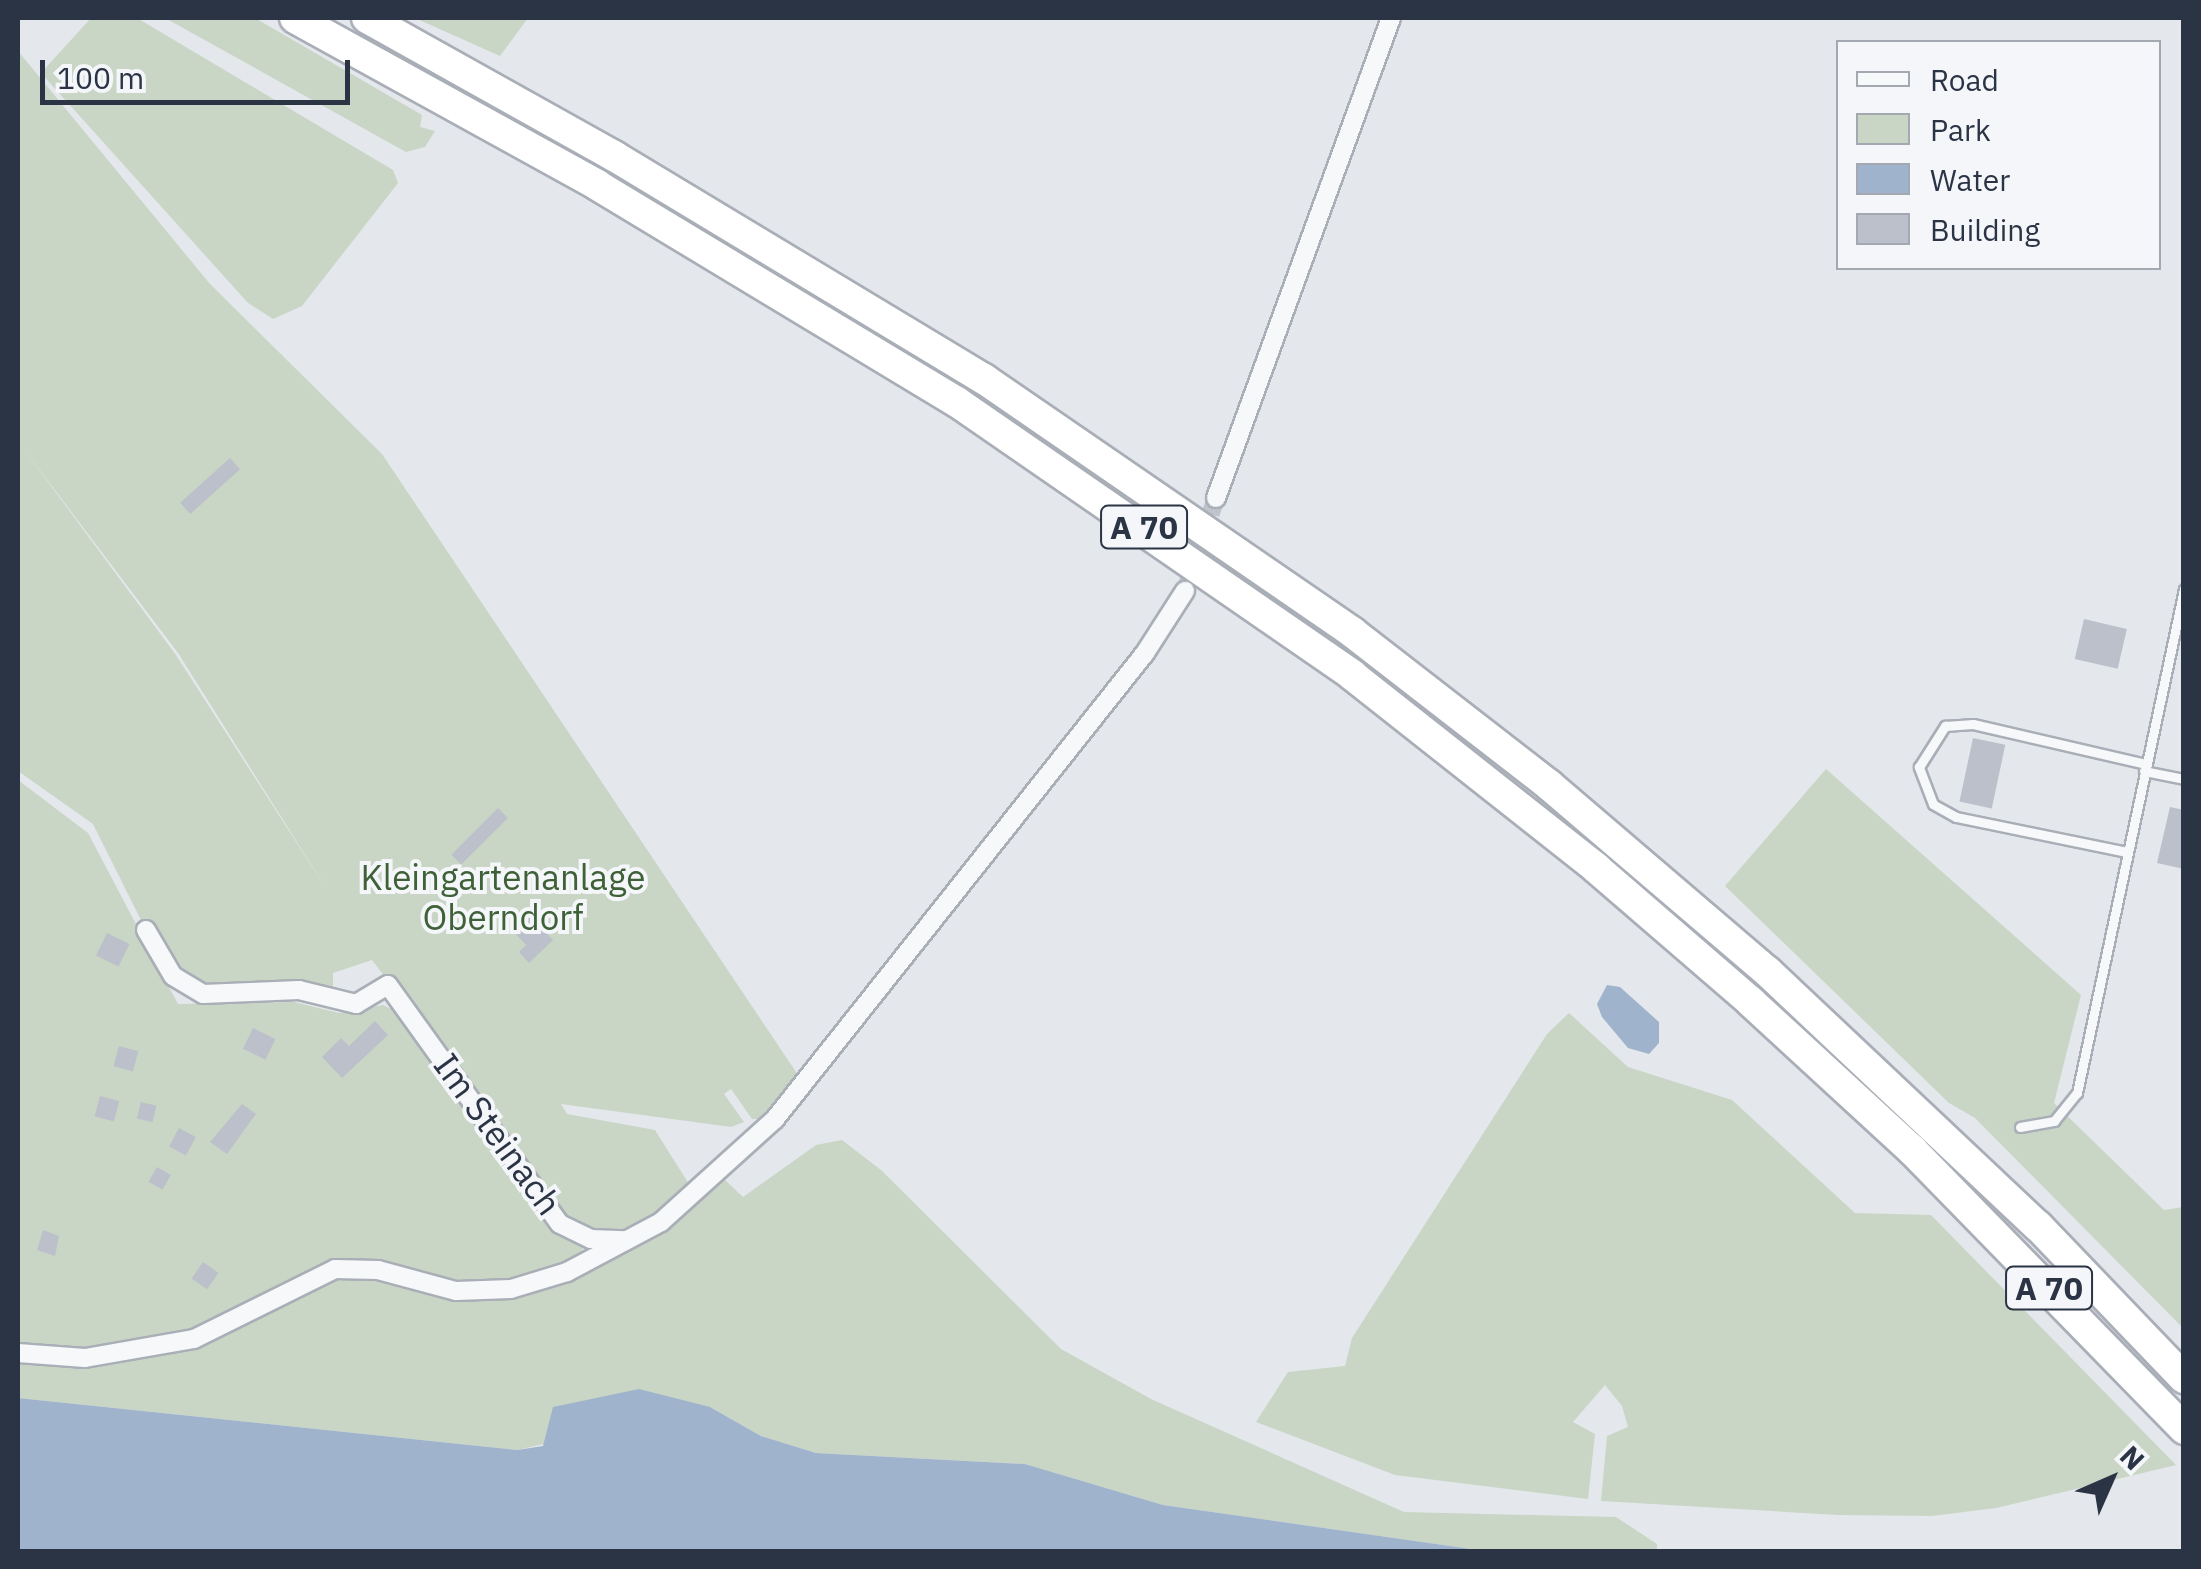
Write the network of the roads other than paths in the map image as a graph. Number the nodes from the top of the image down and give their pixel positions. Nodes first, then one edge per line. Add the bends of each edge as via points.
1 (295, 18) edge
2 (367, 18) edge
3 (1391, 18) edge
4 (1216, 498) tunnel mouth
5 (2184, 589) edge
6 (1185, 591) tunnel mouth
7 (2170, 650) junction
8 (2184, 653) edge
9 (2145, 767) junction
10 (2184, 779) edge
11 (2126, 852) junction
12 (146, 930) dead end
13 (2020, 1127) dead end
14 (631, 1240) junction
15 (18, 1353) edge
16 (2184, 1378) edge
17 (2184, 1429) edge

1 - 17 highway, A 70 via 614,195 957,402 1232,587 1596,868 1912,1150
2 - 16 highway, A 70 via 845,293 1231,544 1549,786 1768,972 1934,1126
3 - 4 street
5 - 7 lane
6 - 14 street via 1145,653 775,1119 690,1197
7 - 8 lane
7 - 9 lane
9 - 10 lane
9 - 11 lane
9 - 11 lane via 1973,724 1946,726 1919,767 1933,804 1956,818
11 - 13 lane via 2077,1093 2054,1120
12 - 14 street, Im Steinach via 173,976 203,994 299,990 356,1004 388,985 560,1224 591,1239
14 - 15 street via 567,1272 511,1289 456,1292 378,1270 335,1269 194,1340 66,1359

